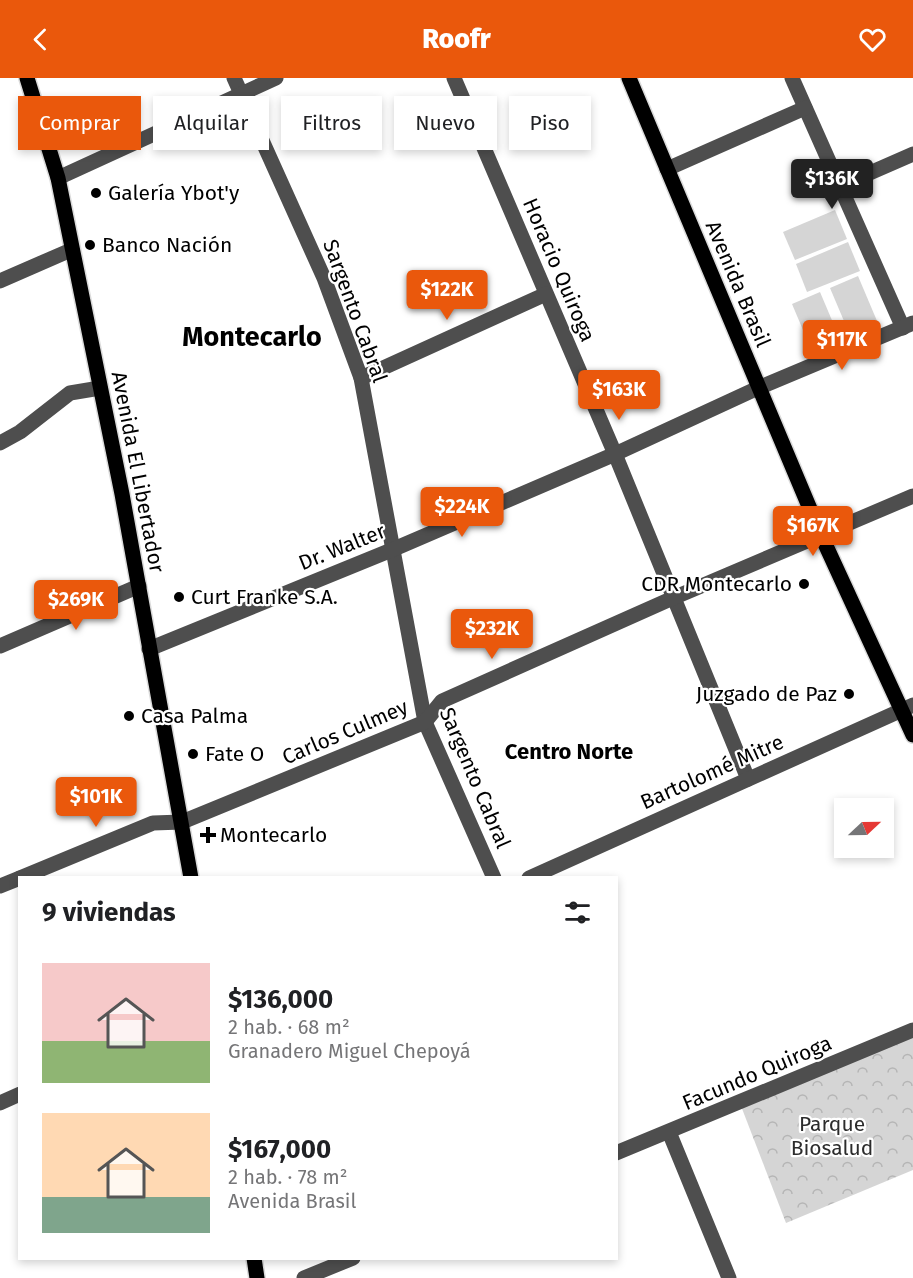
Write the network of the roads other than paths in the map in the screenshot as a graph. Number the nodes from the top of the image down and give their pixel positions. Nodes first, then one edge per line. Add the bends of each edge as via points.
1 (27, 78) edge
2 (234, 78) edge
3 (276, 78) edge
4 (454, 78) edge
5 (628, 78) edge
6 (792, 78) edge
7 (240, 94) junction
8 (805, 108) junction
9 (913, 154) edge
10 (667, 169) junction
11 (57, 178) junction
12 (840, 186) junction
13 (71, 250) junction
14 (0, 281) edge
15 (546, 294) junction
16 (908, 326) edge
17 (361, 378) junction
18 (100, 388) junction
19 (759, 388) junction
20 (0, 443) edge
21 (615, 454) junction
22 (913, 496) edge
23 (821, 536) junction
24 (394, 549) junction
25 (139, 586) junction
26 (673, 598) junction
27 (0, 646) edge
28 (149, 649) junction
29 (907, 708) edge
30 (425, 722) junction
31 (913, 735) edge
32 (748, 779) junction
33 (182, 822) junction
34 (25, 876) edge
35 (191, 876) edge
36 (493, 876) edge
37 (533, 876) edge
38 (18, 879) edge
39 (0, 886) edge
40 (913, 1030) edge
41 (18, 1095) edge
42 (0, 1102) edge
43 (669, 1132) junction
44 (618, 1152) edge
45 (254, 1260) edge
46 (347, 1260) edge
47 (257, 1278) edge
48 (304, 1278) edge
49 (729, 1278) edge

1 - 11 main road, Avenida El Libertador
2 - 7 street, Sargento Cabral
3 - 7 street
4 - 15 street, Horacio Quiroga
5 - 10 main road, Avenida Brasil
6 - 8 street
7 - 11 street
7 - 17 street, Sargento Cabral via 324,278
8 - 10 street
8 - 12 street
9 - 12 street
10 - 19 main road, Avenida Brasil
11 - 13 main road, Avenida El Libertador
12 - 16 street
13 - 14 street
13 - 18 main road, Avenida El Libertador
15 - 17 street
15 - 21 street, Horacio Quiroga
16 - 19 street, Dr. Walter
17 - 24 street, Sargento Cabral
18 - 20 street via 70,393
18 - 25 main road, Avenida El Libertador
19 - 21 street, Dr. Walter
19 - 23 main road, Avenida Brasil
21 - 24 street, Dr. Walter
21 - 26 street, Horacio Quiroga
22 - 23 street, Carlos Culmey
23 - 26 street, Carlos Culmey
23 - 29 main road, Avenida Brasil
24 - 28 street, Dr. Walter
24 - 30 street, Sargento Cabral
25 - 27 street
25 - 28 main road, Avenida El Libertador
26 - 30 street, Carlos Culmey via 442,701
26 - 32 street, Horacio Quiroga
28 - 33 main road, Avenida El Libertador
29 - 31 main road, Avenida Brasil
29 - 32 street, Bartolomé Mitre
30 - 33 street, Carlos Culmey
30 - 36 street, Sargento Cabral
32 - 37 street, Bartolomé Mitre
33 - 34 street, Carlos Culmey via 153,823
33 - 35 main road, Avenida El Libertador
38 - 39 street, Carlos Culmey
40 - 43 street, Facundo Quiroga
41 - 42 street
43 - 44 street, Facundo Quiroga
43 - 49 street
45 - 47 main road
46 - 48 street

